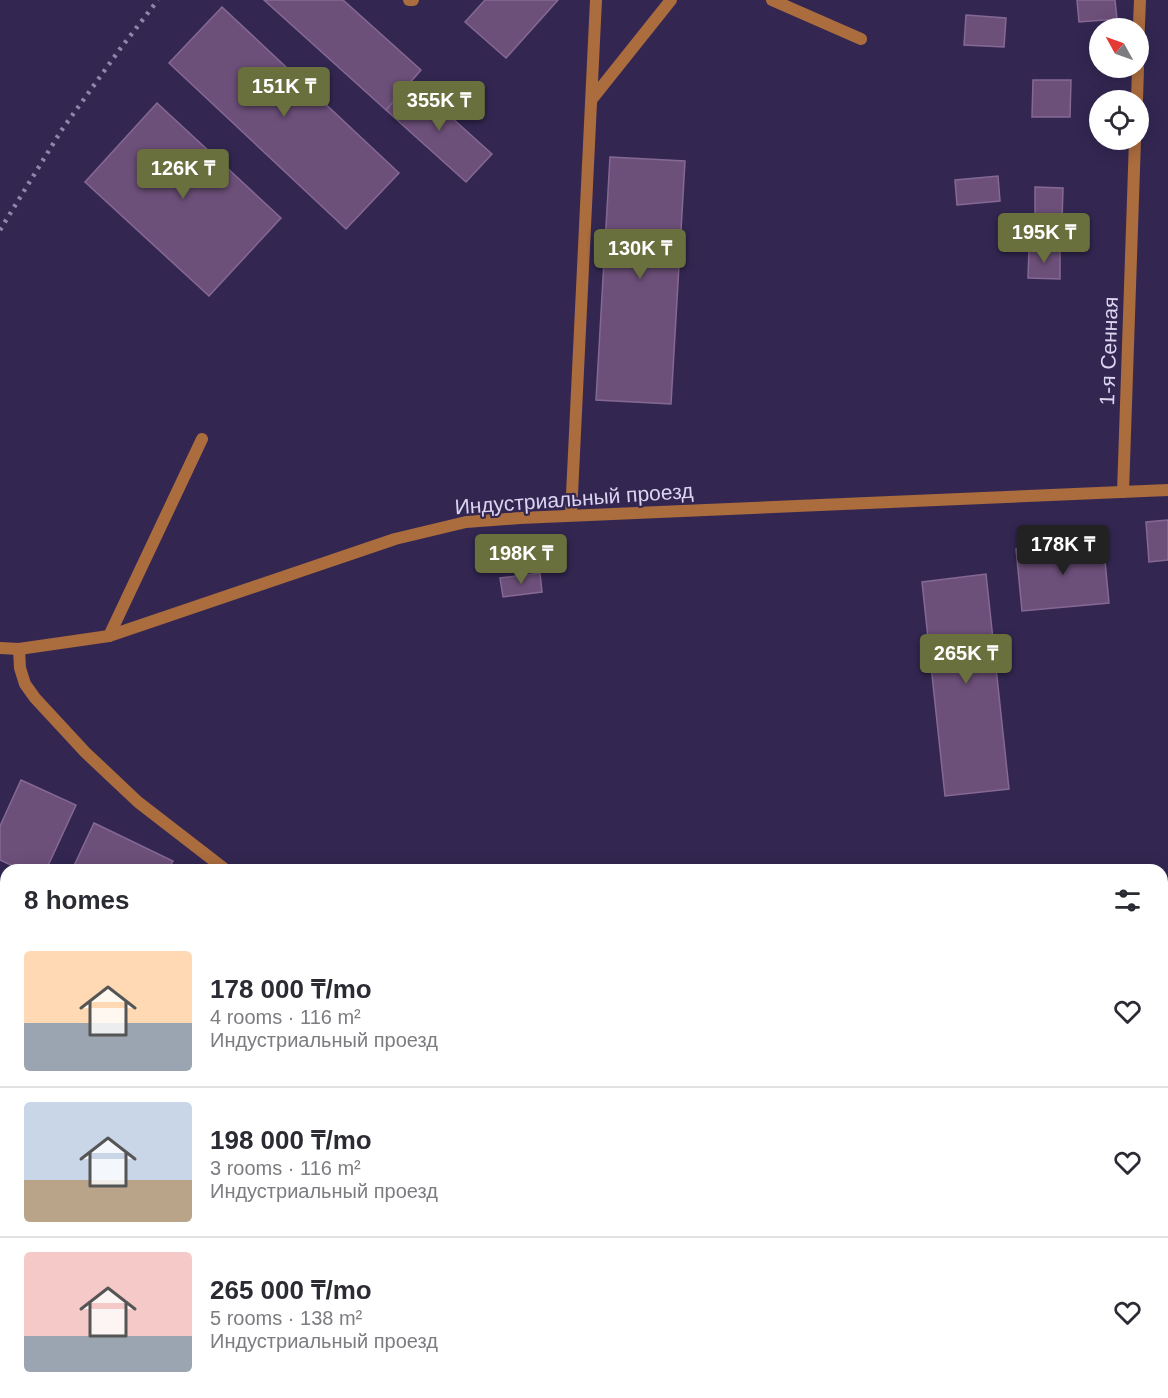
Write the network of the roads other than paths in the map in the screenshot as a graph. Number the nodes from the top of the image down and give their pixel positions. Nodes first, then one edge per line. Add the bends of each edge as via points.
1 (596, 0) edge
2 (671, 0) edge
3 (772, 0) edge
4 (1140, 0) edge
5 (1139, 18) edge
6 (861, 39) dead end
7 (592, 99) junction
8 (1135, 150) edge
9 (202, 439) dead end
10 (1168, 490) edge
11 (1124, 492) junction
12 (571, 515) junction
13 (109, 636) junction
14 (0, 648) edge
15 (19, 649) junction
16 (218, 864) edge

1 - 7 street
2 - 7 street
3 - 6 street
4 - 5 street
7 - 12 street
8 - 11 street, 1-я Сенная
9 - 13 street
10 - 11 street, Индустриальный проезд
11 - 12 street, Индустриальный проезд
12 - 13 street, Индустриальный проезд via 466,522 424,531
13 - 15 street, Индустриальный проезд
14 - 15 street, Индустриальный проезд
15 - 16 street via 25,684 70,737 138,802

